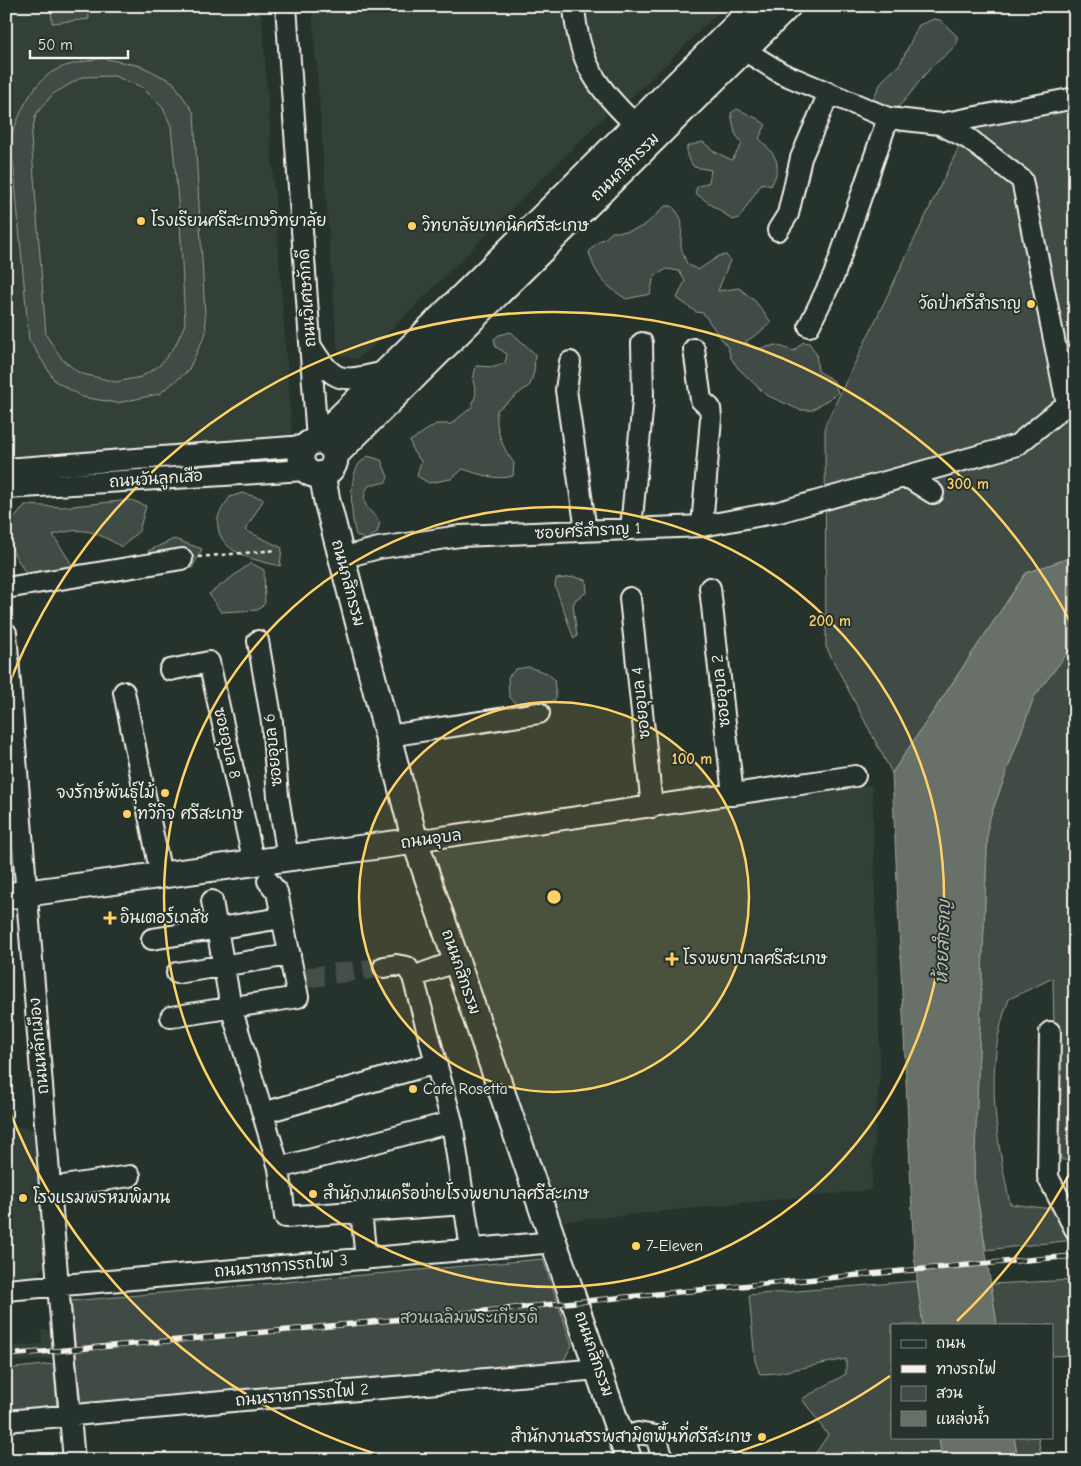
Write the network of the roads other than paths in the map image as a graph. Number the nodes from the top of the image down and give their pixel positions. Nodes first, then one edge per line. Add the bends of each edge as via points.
1 (286, 6) edge
2 (574, 6) edge
3 (756, 6) edge
4 (788, 6) edge
5 (744, 50) junction
6 (829, 93) junction
7 (1075, 98) edge
8 (888, 118) junction
9 (940, 124) junction
10 (636, 125) junction
11 (778, 230) dead end
12 (809, 326) dead end
13 (642, 343) dead end
14 (311, 347) junction
15 (694, 349) dead end
16 (570, 362) dead end
17 (384, 372) junction
18 (360, 412) junction
19 (317, 457) junction
20 (6, 469) edge
21 (906, 476) junction
22 (6, 488) edge
23 (933, 493) dead end
24 (702, 526) junction
25 (632, 529) junction
26 (586, 531) junction
27 (341, 558) junction
28 (182, 559) road end
29 (6, 588) edge
30 (710, 588) dead end
31 (630, 598) dead end
32 (6, 633) edge
33 (258, 641) dead end
34 (170, 670) dead end
35 (124, 692) dead end
36 (539, 713) dead end
37 (388, 736) junction
38 (855, 776) dead end
39 (732, 795) junction
40 (652, 807) junction
41 (415, 841) junction
42 (288, 858) junction
43 (261, 872) junction
44 (161, 875) junction
45 (17, 895) edge
46 (212, 901) dead end
47 (282, 918) junction
48 (217, 928) junction
49 (152, 938) dead end
50 (290, 955) junction
51 (457, 961) junction
52 (223, 966) junction
53 (384, 967) tunnel mouth
54 (177, 973) dead end
55 (413, 977) junction
56 (230, 1008) junction
57 (171, 1017) dead end
58 (1050, 1032) dead end
59 (436, 1063) junction
60 (262, 1113) junction
61 (452, 1122) junction
62 (279, 1168) junction
63 (130, 1176) dead end
64 (50, 1188) junction
65 (464, 1204) junction
66 (361, 1211) junction
67 (1075, 1229) edge
68 (555, 1242) junction
69 (471, 1250) junction
70 (366, 1259) junction
71 (58, 1286) junction
72 (6, 1290) edge
73 (598, 1369) junction
74 (70, 1415) junction
75 (6, 1421) edge
76 (626, 1449) edge
77 (74, 1460) edge
78 (663, 1460) edge

1 - 14 street, ถนนวิเศษภักดี
2 - 10 street via 576,34 591,74
3 - 10 main road, ถนนกสิกรรม
4 - 5 main road, ถนนกสิกรรม
5 - 6 street via 781,73
5 - 18 main road, ถนนกสิกรรม
6 - 8 street
6 - 11 street via 800,158 788,214
7 - 9 street
8 - 9 street
8 - 12 street via 834,275
9 - 21 street via 969,139 1022,180 1067,404 1017,445
10 - 17 main road, ถนนกสิกรรม
13 - 25 street via 643,400
14 - 17 street via 326,370 339,378
14 - 19 street, ถนนวิเศษภักดี
15 - 24 street via 701,400 710,408 711,418
16 - 26 street via 566,390
17 - 18 main road, ถนนกสิกรรม
18 - 19 main road, ถนนกสิกรรม
19 - 20 street, ถนนวันลูกเสือ
19 - 22 street, ถนนวันลูกเสือ
19 - 27 main road, ถนนกสิกรรม
21 - 23 street
21 - 24 street, ซอยศรีสำราญ 1 via 779,512
24 - 25 street, ซอยศรีสำราญ 1
25 - 26 street, ซอยศรีสำราญ 1
26 - 27 street, ซอยศรีสำราญ 1 via 460,536
27 - 37 main road, ถนนกสิกรรม
28 - 29 street
30 - 39 street, ซอยอุบล 2 via 733,769
31 - 40 street, ซอยอุบล 4
32 - 45 street, ถนนหลักเมือง
33 - 42 street, ซอยอุบล 6 via 272,722 278,796
34 - 43 street, ซอยอุบล 8 via 209,662
35 - 44 street
36 - 37 street
37 - 41 main road, ถนนกสิกรรม
38 - 39 street, ถนนอุบล
39 - 40 street, ถนนอุบล
40 - 41 street, ถนนอุบล
41 - 42 main road, ถนนอุบล
41 - 51 main road, ถนนกสิกรรม
42 - 43 main road, ถนนอุบล
43 - 44 main road, ถนนอุบล
43 - 47 street via 277,892
44 - 45 main road, ถนนอุบล
45 - 64 street, ถนนหลักเมือง
46 - 48 street
47 - 48 street
47 - 50 street
48 - 49 street
48 - 52 street
50 - 52 street
50 - 56 street via 299,979 298,996
51 - 55 street
51 - 68 main road, ถนนกสิกรรม
52 - 54 street
52 - 56 street
53 - 55 street via 406,967
55 - 59 street
56 - 57 street
56 - 60 street
58 - 67 street via 1048,1177
59 - 60 street
59 - 61 street
60 - 62 street
61 - 62 street
61 - 65 street
62 - 66 street via 285,1217
63 - 64 street
64 - 71 street, ถนนหลักเมือง
65 - 66 street
65 - 69 street
66 - 70 street
68 - 69 street, ถนนราชการรถไฟ 3
68 - 73 main road, ถนนกสิกรรม
69 - 70 street, ถนนราชการรถไฟ 3
70 - 71 street, ถนนราชการรถไฟ 3
71 - 72 street, ถนนราชการรถไฟ 3
71 - 74 street, ถนนหลักเมือง
73 - 74 street, ถนนราชการรถไฟ 2
73 - 76 main road, ถนนกสิกรรม
74 - 75 street, ถนนราชการรถไฟ 2
74 - 77 street, ถนนหลักเมือง
76 - 78 street via 638,1433 656,1436

